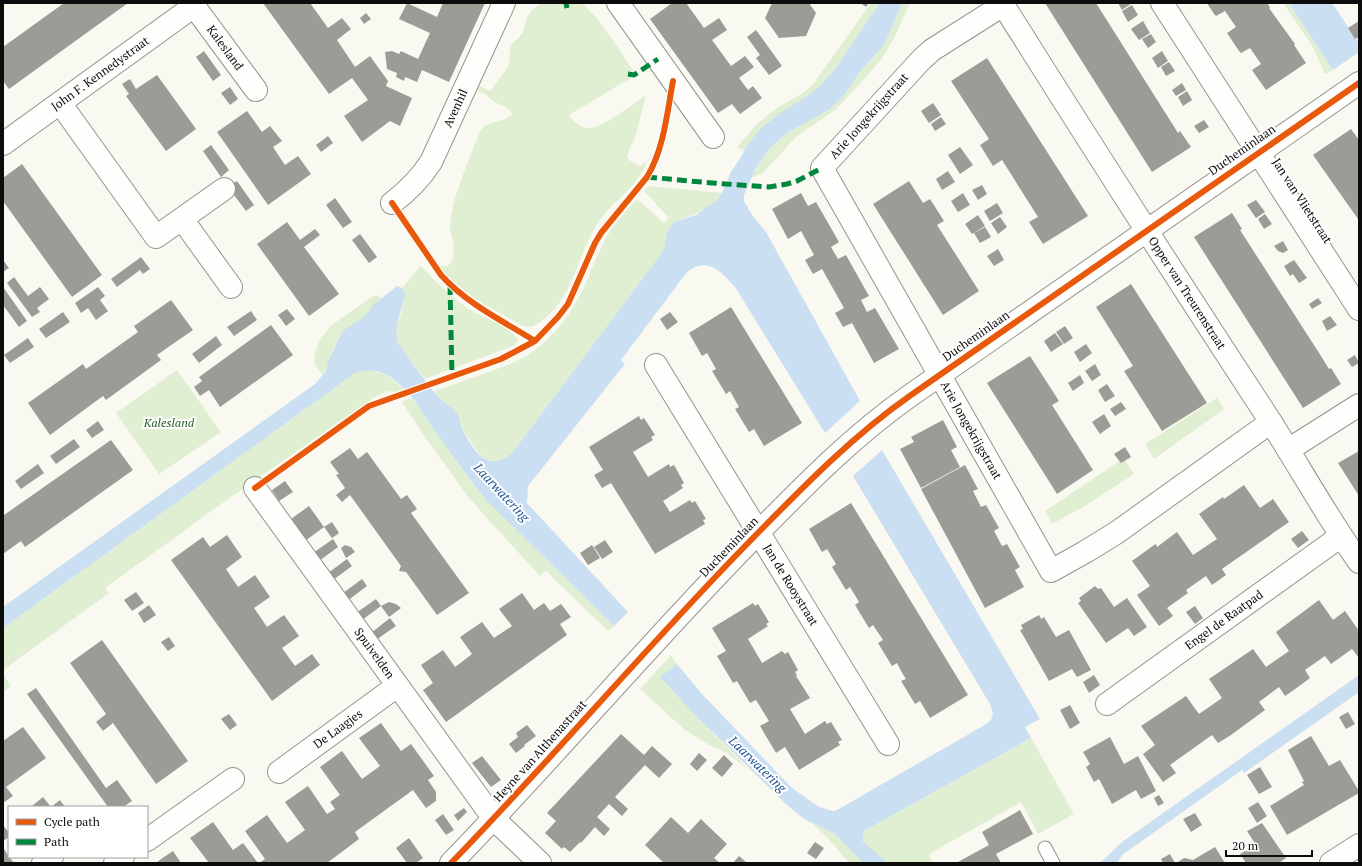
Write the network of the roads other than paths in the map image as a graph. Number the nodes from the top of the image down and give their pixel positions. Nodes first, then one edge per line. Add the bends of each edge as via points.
1 (504, 3) edge
2 (618, 3) edge
3 (1162, 3) edge
4 (1002, 4) edge
5 (195, 5) edge
6 (1359, 83) edge
7 (256, 90) dead end
8 (60, 103) junction
9 (713, 137) dead end
10 (3, 144) edge
11 (1258, 153) junction
12 (224, 189) dead end
13 (392, 203) dead end
14 (182, 219) junction
15 (1146, 230) junction
16 (231, 287) dead end
17 (1359, 309) edge
18 (656, 366) dead end
19 (938, 375) junction
20 (1359, 405) edge
21 (1271, 422) junction
22 (1288, 450) junction
23 (255, 488) dead end
24 (758, 532) junction
25 (1341, 536) junction
26 (1359, 562) edge
27 (644, 653) joint
28 (397, 686) junction
29 (1107, 704) dead end
30 (888, 744) dead end
31 (279, 772) dead end
32 (233, 779) dead end
33 (494, 819) junction
34 (148, 839) edge
35 (1359, 845) edge
36 (1045, 848) dead end
37 (451, 863) edge
38 (540, 863) edge
39 (1053, 863) edge
40 (1331, 863) edge

1 - 13 street, Avenhil via 431,162 415,184
2 - 9 street
3 - 11 street, Jan van Vlietstraat
4 - 15 street, Opper van Treurenstraat
4 - 19 street, Arie Jongekrijgstraat via 932,50 822,168
5 - 7 street, Kalesland
5 - 8 street, John F. Kennedystraat
6 - 11 street, Ducheminlaan
8 - 10 street, John F. Kennedystraat
8 - 14 street via 156,237
11 - 15 street, Ducheminlaan
11 - 17 street, Jan van Vlietstraat
12 - 14 street
14 - 16 street
15 - 19 street, Ducheminlaan
15 - 21 street, Opper van Treurenstraat
18 - 24 street, Jan de Rooystraat
19 - 21 street, Arie Jongekrijgstraat via 1051,571 1116,533
19 - 24 street, Ducheminlaan via 884,413 831,459
20 - 22 street
21 - 22 street, Opper van Treurenstraat
22 - 25 street, Opper van Treurenstraat
23 - 28 street, Spuivelden
24 - 27 street, Ducheminlaan
24 - 30 street, Jan de Rooystraat
25 - 26 street, Opper van Treurenstraat
25 - 29 street, Engel de Raatpad
27 - 33 street, Heyne van Althenastraat
28 - 31 street, De Laagjes
28 - 33 street, Spuivelden
32 - 34 street
33 - 37 street, Heyne van Althenastraat
33 - 38 street, Spuivelden
35 - 40 street
36 - 39 lane

